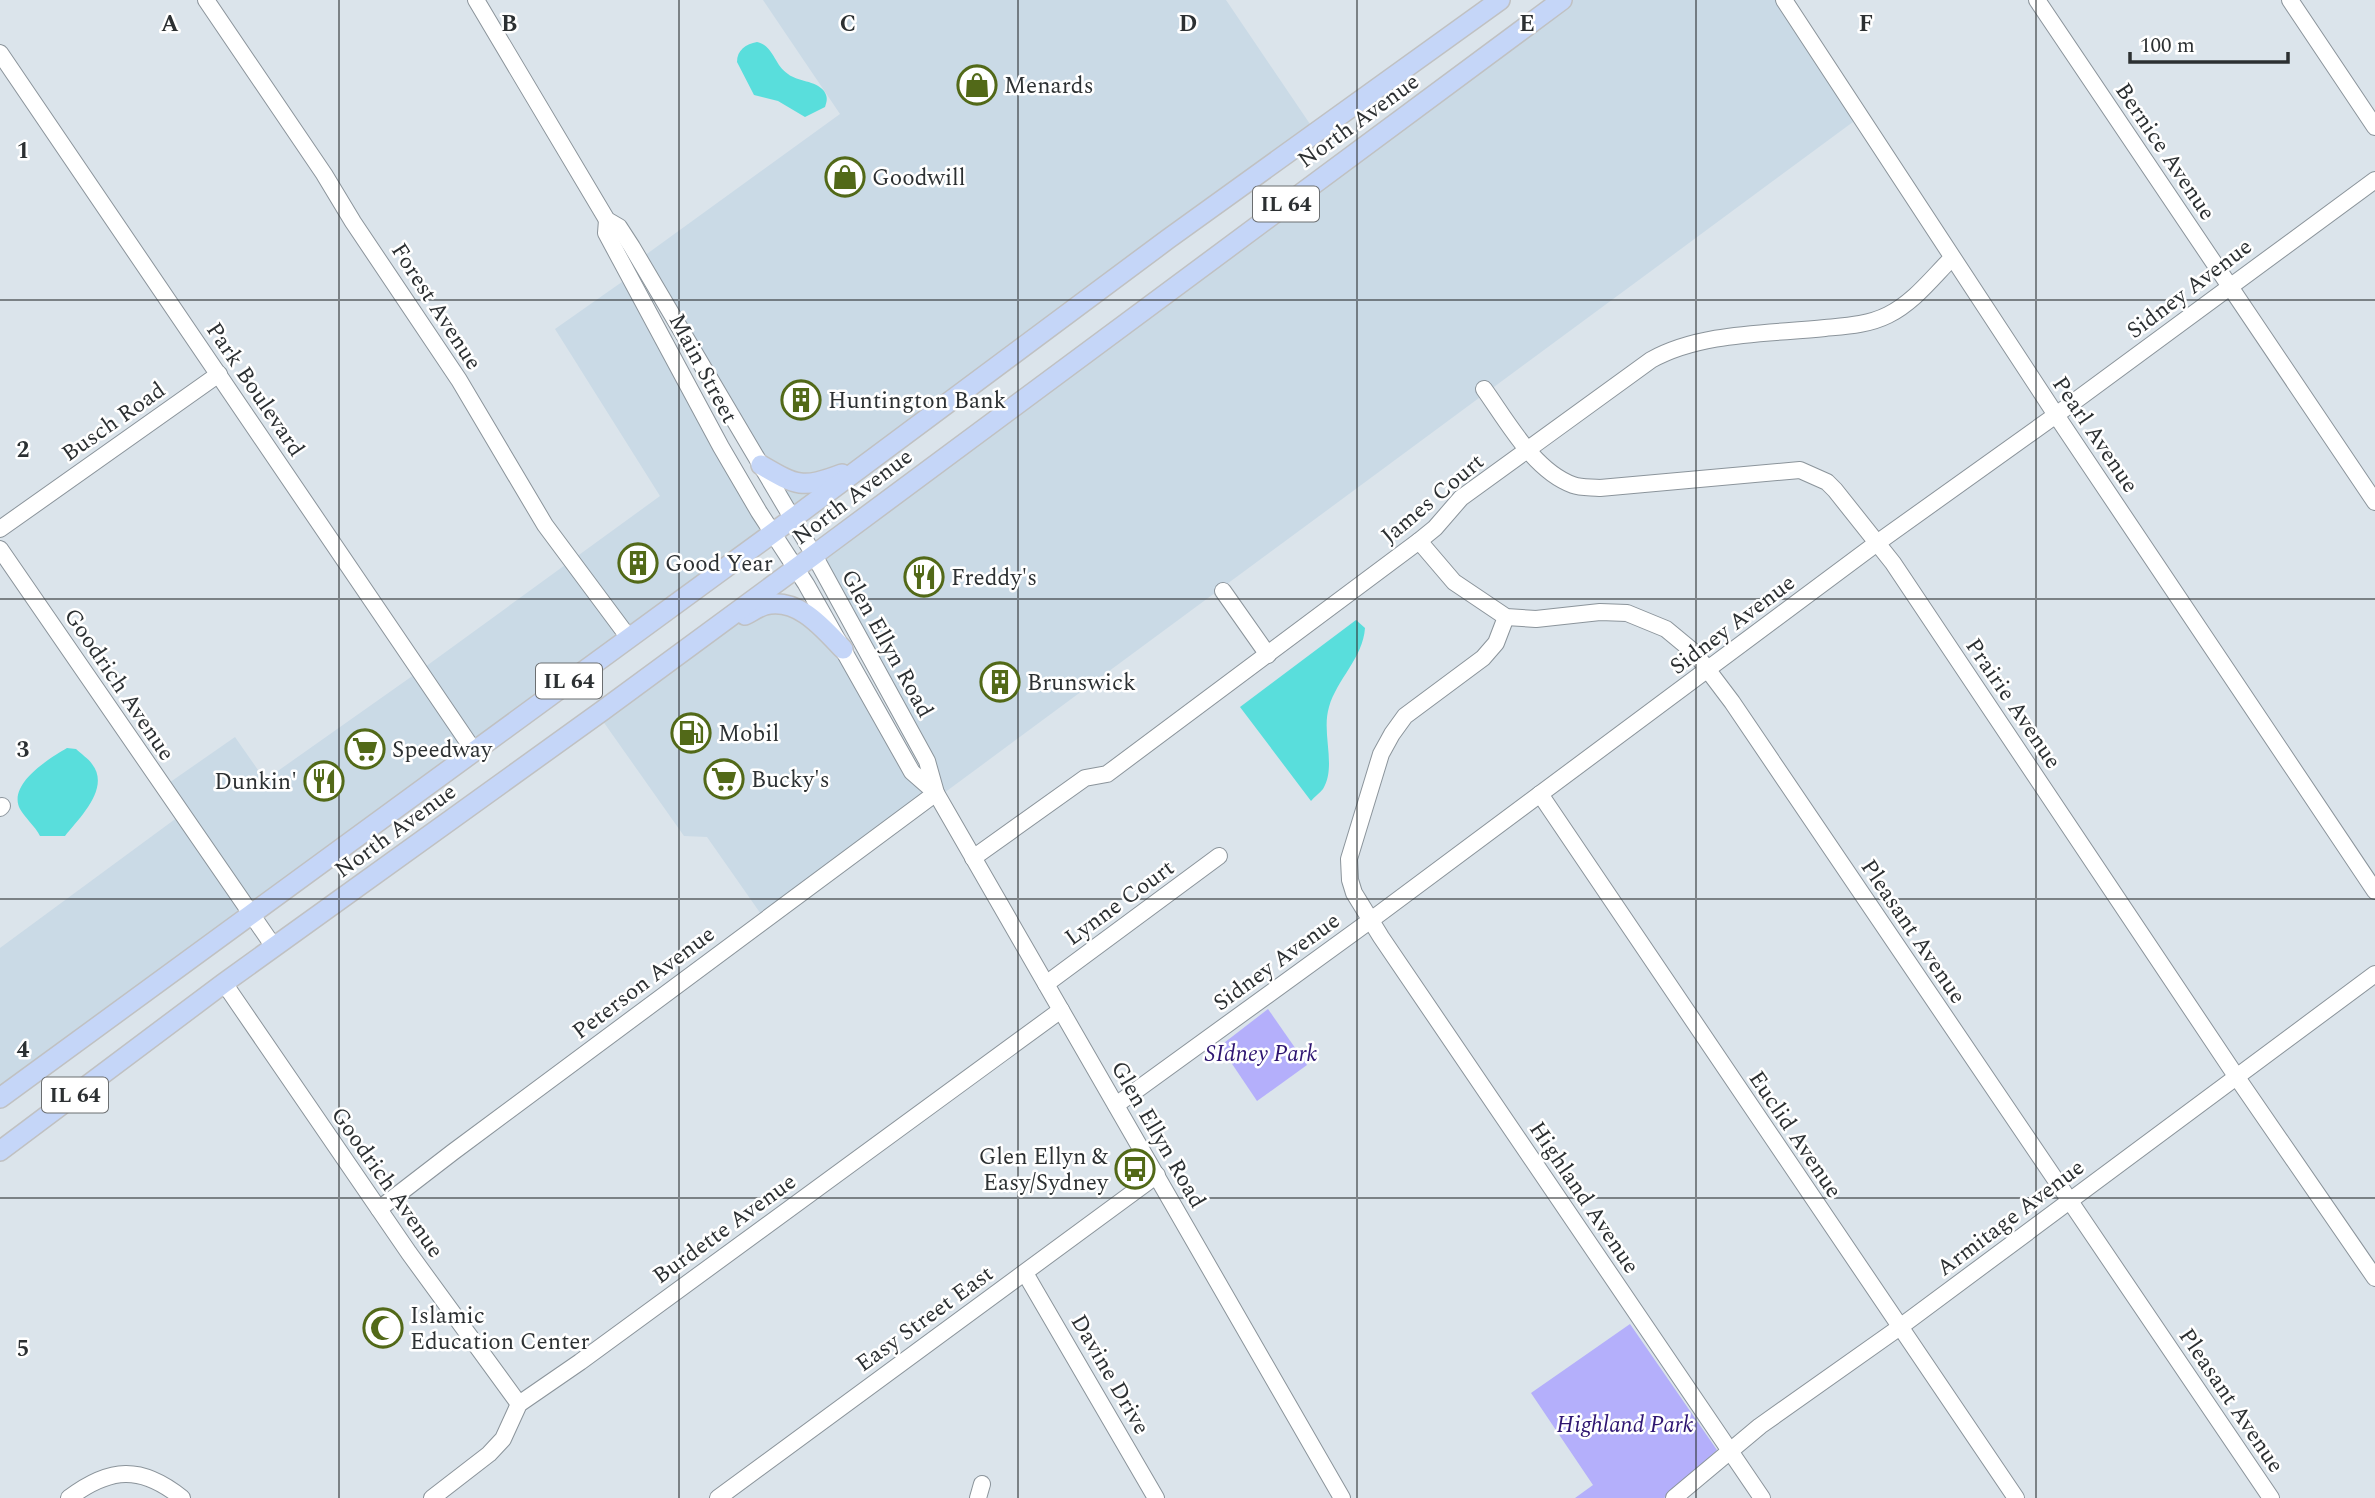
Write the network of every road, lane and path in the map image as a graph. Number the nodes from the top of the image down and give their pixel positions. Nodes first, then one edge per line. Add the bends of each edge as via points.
1 (206, 0) edge
2 (476, 0) edge
3 (1500, 0) edge
4 (1562, 0) edge
5 (1784, 0) edge
6 (2037, 0) edge
7 (2290, 0) edge
8 (0, 53) edge
9 (2375, 127) edge
10 (2375, 180) edge
11 (607, 220) junction
12 (1952, 258) junction
13 (2230, 286) junction
14 (219, 374) junction
15 (1484, 389) dead end
16 (2056, 415) junction
17 (1528, 449) junction
18 (880, 453) junction
19 (761, 465) junction
20 (2375, 502) edge
21 (792, 519) junction
22 (0, 529) edge
23 (772, 534) junction
24 (1419, 541) junction
25 (1877, 543) junction
26 (0, 549) edge
27 (814, 555) junction
28 (796, 568) junction
29 (1223, 591) dead end
30 (1506, 617) junction
31 (629, 638) junction
32 (843, 649) junction
33 (1268, 655) junction
34 (675, 657) junction
35 (1707, 671) junction
36 (474, 751) junction
37 (936, 793) junction
38 (1540, 794) junction
39 (1219, 856) dead end
40 (973, 858) junction
41 (2375, 891) edge
42 (251, 915) junction
43 (1371, 920) junction
44 (274, 947) junction
45 (2375, 974) edge
46 (224, 983) junction
47 (1046, 984) junction
48 (1061, 1010) junction
49 (2236, 1076) junction
50 (0, 1098) edge
51 (1116, 1105) junction
52 (0, 1151) edge
53 (1157, 1175) junction
54 (2069, 1202) junction
55 (379, 1209) junction
56 (1025, 1273) junction
57 (2375, 1278) edge
58 (1900, 1327) junction
59 (519, 1404) junction
60 (1730, 1452) junction
61 (69, 1498) edge
62 (182, 1498) edge
63 (432, 1498) edge
64 (718, 1498) edge
65 (1156, 1498) edge
66 (1342, 1498) edge
67 (1674, 1498) edge
68 (1762, 1498) edge
69 (2016, 1498) edge
70 (2271, 1498) edge

1 - 31 street, Forest Avenue via 451,368 545,525
2 - 11 street, Main Street
3 - 18 main road, North Avenue / IL 64
4 - 27 main road, North Avenue / IL 64
5 - 12 street, Pearl Avenue
6 - 13 street, Bernice Avenue
7 - 9 street
8 - 14 street, Park Boulevard
10 - 13 street, Sidney Avenue
11 - 19 street, Main Street via 619,227
11 - 23 street, Main Street via 606,233
12 - 16 street, Pearl Avenue
12 - 17 street, James Court via 1911,300 1879,319 1710,340 1669,350
13 - 16 street, Sidney Avenue
13 - 20 street, Bernice Avenue
14 - 22 street, Busch Road
14 - 36 street, Park Boulevard
15 - 17 street, Prairie Avenue
16 - 25 street, Sidney Avenue
16 - 41 street, Pearl Avenue
17 - 24 street, James Court via 1461,498
17 - 25 street, Prairie Avenue via 1545,468 1574,486 1600,488 1800,470 1827,482
18 - 19 main road via 818,483 798,484
18 - 21 main road, North Avenue / IL 64
19 - 21 street, Main Street
21 - 23 main road, North Avenue / IL 64
21 - 27 street, Glen Ellyn Road
23 - 28 street, Glen Ellyn Road
23 - 31 main road, North Avenue / IL 64
24 - 30 street via 1454,582
24 - 33 street, James Court
25 - 35 street, Sidney Avenue
25 - 49 street, Prairie Avenue
26 - 42 street, Goodrich Avenue
27 - 28 main road, North Avenue / IL 64
27 - 37 street, Glen Ellyn Road via 928,761
28 - 32 street, Glen Ellyn Road
28 - 34 main road, North Avenue / IL 64
29 - 33 street
30 - 35 street, Pleasant Avenue via 1627,613 1666,629 1695,653
30 - 43 street, Highland Avenue via 1496,643 1483,658 1405,716 1381,754 1349,859 1354,893
31 - 36 main road, North Avenue / IL 64
32 - 34 main road via 809,616 786,604 764,605
32 - 37 street, Glen Ellyn Road via 912,772
33 - 40 street, James Court via 1107,774 1077,783
34 - 44 main road, North Avenue / IL 64
35 - 38 street, Sidney Avenue
35 - 54 street, Pleasant Avenue
36 - 42 main road, North Avenue / IL 64
37 - 40 street, Glen Ellyn Road
37 - 55 street, Peterson Avenue
38 - 43 street, Sidney Avenue
38 - 58 street, Euclid Avenue
39 - 47 street, Lynne Court
40 - 47 street, Glen Ellyn Road
42 - 44 street, Goodrich Avenue
42 - 50 main road, North Avenue / IL 64
43 - 51 street, Sidney Avenue
43 - 60 street, Highland Avenue
44 - 46 main road, North Avenue / IL 64
45 - 49 street, Armitage Avenue
46 - 52 main road, North Avenue / IL 64
46 - 55 street, Goodrich Avenue
47 - 48 street, Glen Ellyn Road
48 - 51 street, Glen Ellyn Road
48 - 59 street, Burdette Avenue
49 - 54 street, Armitage Avenue
49 - 57 street, Prairie Avenue
51 - 53 street, Glen Ellyn Road
53 - 56 street, Easy Street East
53 - 66 street, Glen Ellyn Road
54 - 58 street, Armitage Avenue
54 - 70 street, Pleasant Avenue
55 - 59 street, Goodrich Avenue
56 - 64 street, Easy Street East
56 - 65 street, Davine Drive
58 - 60 street, Armitage Avenue
58 - 69 street, Euclid Avenue
59 - 63 street via 503,1439
60 - 67 street, Armitage Avenue
60 - 68 street, Highland Avenue
61 - 62 street via 112,1474 148,1477

